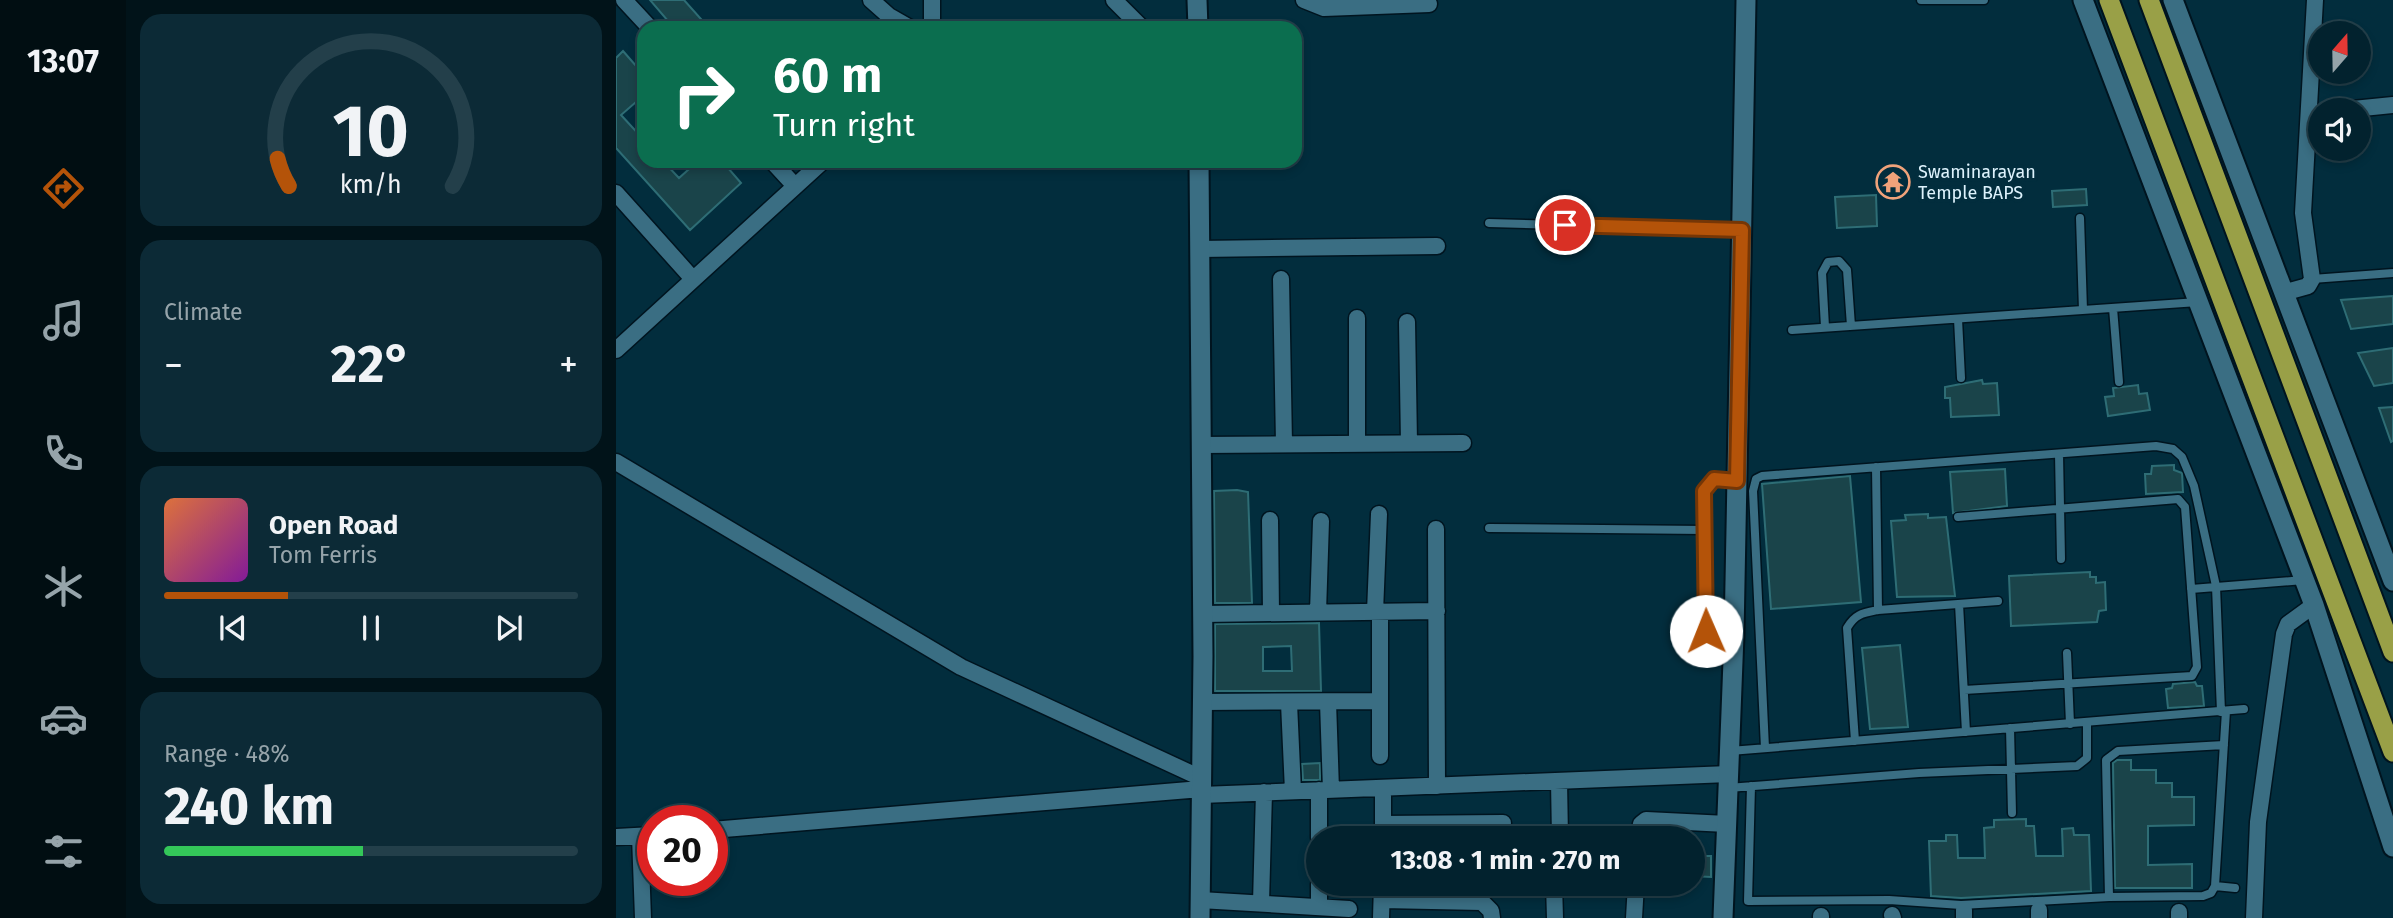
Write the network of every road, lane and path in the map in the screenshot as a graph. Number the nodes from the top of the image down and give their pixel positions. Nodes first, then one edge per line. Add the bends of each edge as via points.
1 (624, 0) edge
2 (871, 0) edge
3 (932, 0) edge
4 (1114, 0) edge
5 (1197, 0) edge
6 (1304, 0) edge
7 (1746, 0) edge
8 (1921, 0) edge
9 (1984, 0) edge
10 (2083, 0) edge
11 (2109, 0) edge
12 (2149, 0) edge
13 (2173, 0) edge
14 (2315, 0) edge
15 (1429, 4) dead end
16 (644, 21) edge
17 (898, 21) edge
18 (932, 21) edge
19 (1135, 21) edge
20 (1198, 21) edge
21 (2314, 98) edge
22 (2393, 105) edge
23 (2371, 107) edge
24 (2309, 161) edge
25 (778, 168) edge
26 (815, 168) edge
27 (1199, 168) edge
28 (795, 186) junction
29 (616, 193) edge
30 (2080, 218) dead end
31 (1489, 223) dead end
32 (1742, 230) junction
33 (1437, 246) dead end
34 (1200, 249) junction
35 (2393, 273) edge
36 (692, 278) junction
37 (1281, 279) dead end
38 (2312, 279) junction
39 (2283, 293) junction
40 (2198, 302) junction
41 (2113, 308) junction
42 (2083, 310) junction
43 (1357, 318) dead end
44 (1958, 318) junction
45 (1407, 322) dead end
46 (1851, 326) junction
47 (1825, 327) junction
48 (1792, 330) dead end
49 (616, 350) edge
50 (1961, 379) dead end
51 (2119, 382) dead end
52 (1409, 443) junction
53 (1463, 443) dead end
54 (1284, 444) junction
55 (1357, 444) junction
56 (1201, 445) junction
57 (2059, 454) junction
58 (616, 462) edge
59 (1876, 467) junction
60 (1737, 481) junction
61 (2060, 509) junction
62 (1379, 514) dead end
63 (1958, 517) dead end
64 (1270, 520) dead end
65 (1321, 521) dead end
66 (1437, 528) dead end
67 (1489, 528) dead end
68 (1705, 530) junction
69 (2062, 559) dead end
70 (2305, 580) junction
71 (2393, 581) edge
72 (2217, 586) junction
73 (2191, 589) junction
74 (1998, 601) dead end
75 (1959, 604) junction
76 (2314, 605) junction
77 (1878, 610) junction
78 (1378, 611) junction
79 (1437, 611) junction
80 (1318, 612) junction
81 (1271, 613) junction
82 (1203, 614) junction
83 (1706, 631) dead end
84 (2393, 652) edge
85 (2067, 653) dead end
86 (2068, 686) junction
87 (1964, 690) junction
88 (1380, 701) junction
89 (1202, 702) junction
90 (1328, 702) junction
91 (1289, 703) junction
92 (2244, 709) dead end
93 (2224, 711) junction
94 (2087, 722) junction
95 (2070, 724) junction
96 (2010, 728) junction
97 (1966, 732) junction
98 (1855, 741) junction
99 (2224, 745) junction
100 (1765, 748) junction
101 (1730, 751) junction
102 (2393, 751) edge
103 (1380, 756) dead end
104 (2011, 769) junction
105 (1559, 781) junction
106 (1729, 781) junction
107 (1437, 786) junction
108 (1751, 786) junction
109 (1201, 787) junction
110 (1383, 788) junction
111 (1325, 790) junction
112 (1293, 791) junction
113 (1264, 792) junction
114 (2012, 813) dead end
115 (1503, 823) dead end
116 (1727, 824) junction
117 (1320, 826) edge
118 (1383, 826) edge
119 (1458, 826) edge
120 (1560, 826) edge
121 (1640, 826) edge
122 (728, 829) edge
123 (616, 836) edge
124 (637, 836) edge
125 (2393, 847) edge
126 (2215, 886) junction
127 (2235, 888) dead end
128 (644, 896) edge
129 (1319, 896) edge
130 (1382, 896) edge
131 (1422, 896) edge
132 (1554, 896) edge
133 (1635, 896) edge
134 (2109, 897) junction
135 (1261, 904) junction
136 (1319, 907) junction
137 (1200, 909) edge
138 (1349, 909) dead end
139 (1291, 912) edge
140 (643, 918) edge
141 (1381, 918) edge
142 (1492, 918) edge
143 (1555, 918) edge
144 (1634, 918) edge
145 (1723, 918) edge
146 (2254, 918) edge

1 - 16 street
2 - 17 street
3 - 18 street
4 - 19 street
5 - 20 street
6 - 15 street via 1324,8
7 - 32 street
8 - 9 lane
10 - 40 street
11 - 102 highway
12 - 84 highway
13 - 39 street
14 - 21 street
22 - 23 street
24 - 38 street via 2303,213
25 - 28 street
26 - 28 street
27 - 34 street
28 - 36 street
29 - 36 street
30 - 42 lane
31 - 32 lane
32 - 60 street
33 - 34 street
34 - 56 street
35 - 38 lane
36 - 49 street
37 - 54 street
38 - 39 street via 2308,286
39 - 71 street
40 - 41 lane
40 - 70 street
41 - 42 lane
41 - 51 lane
42 - 44 lane
43 - 55 street
44 - 46 lane
44 - 50 lane
45 - 52 street
46 - 47 lane
46 - 47 lane via 1847,270 1839,261 1828,262 1822,273
47 - 48 lane
52 - 53 street
52 - 55 street
54 - 55 street
54 - 56 street
56 - 82 street
57 - 59 lane
57 - 61 lane
57 - 72 lane via 2156,446 2173,449 2182,457 2194,486
58 - 109 street via 961,667
59 - 77 lane
59 - 100 lane via 1762,476 1754,484
60 - 68 lane via 1714,479 1707,484
60 - 101 street
61 - 63 lane
61 - 69 lane
61 - 73 lane via 2178,499 2185,507
62 - 78 street
64 - 81 street
65 - 80 street
66 - 79 street
67 - 68 lane
68 - 83 lane
70 - 72 lane
70 - 76 street
72 - 73 lane
72 - 93 lane
73 - 86 lane via 2197,667 2192,676
74 - 75 lane
75 - 77 lane
75 - 87 lane
76 - 125 street
76 - 146 street via 2288,624 2284,634 2259,822
77 - 98 lane via 1860,613 1847,628
78 - 79 street
78 - 80 street
78 - 88 street
79 - 107 street
80 - 81 street
81 - 82 street
82 - 89 street
85 - 86 lane
86 - 87 lane
86 - 95 lane
87 - 97 lane
88 - 90 street
88 - 103 street
89 - 91 street
89 - 109 street
90 - 91 street
90 - 111 street
91 - 112 street
92 - 93 lane
93 - 94 lane
93 - 99 lane
94 - 95 lane
94 - 104 lane via 2084,764
95 - 96 lane
96 - 97 lane
96 - 104 lane
97 - 98 lane
98 - 100 lane
99 - 126 lane
99 - 134 lane via 2118,751 2106,760
100 - 101 lane
101 - 106 street
104 - 108 lane
104 - 114 lane
105 - 106 street
105 - 107 street
105 - 120 street
106 - 108 lane
106 - 116 street
107 - 110 street
108 - 134 lane via 1748,901 1889,900 1961,905
109 - 113 street
109 - 122 street
109 - 137 street
110 - 111 street
110 - 118 street
111 - 112 street
111 - 117 street
112 - 113 street
113 - 135 street
115 - 119 street
116 - 121 street via 1646,820
116 - 145 street
123 - 124 street
126 - 127 lane
126 - 134 lane via 2203,896
128 - 140 street
129 - 136 street
130 - 141 street
131 - 142 street via 1482,902
132 - 143 street
133 - 144 street
135 - 137 street
135 - 139 street
136 - 138 street
136 - 139 street

